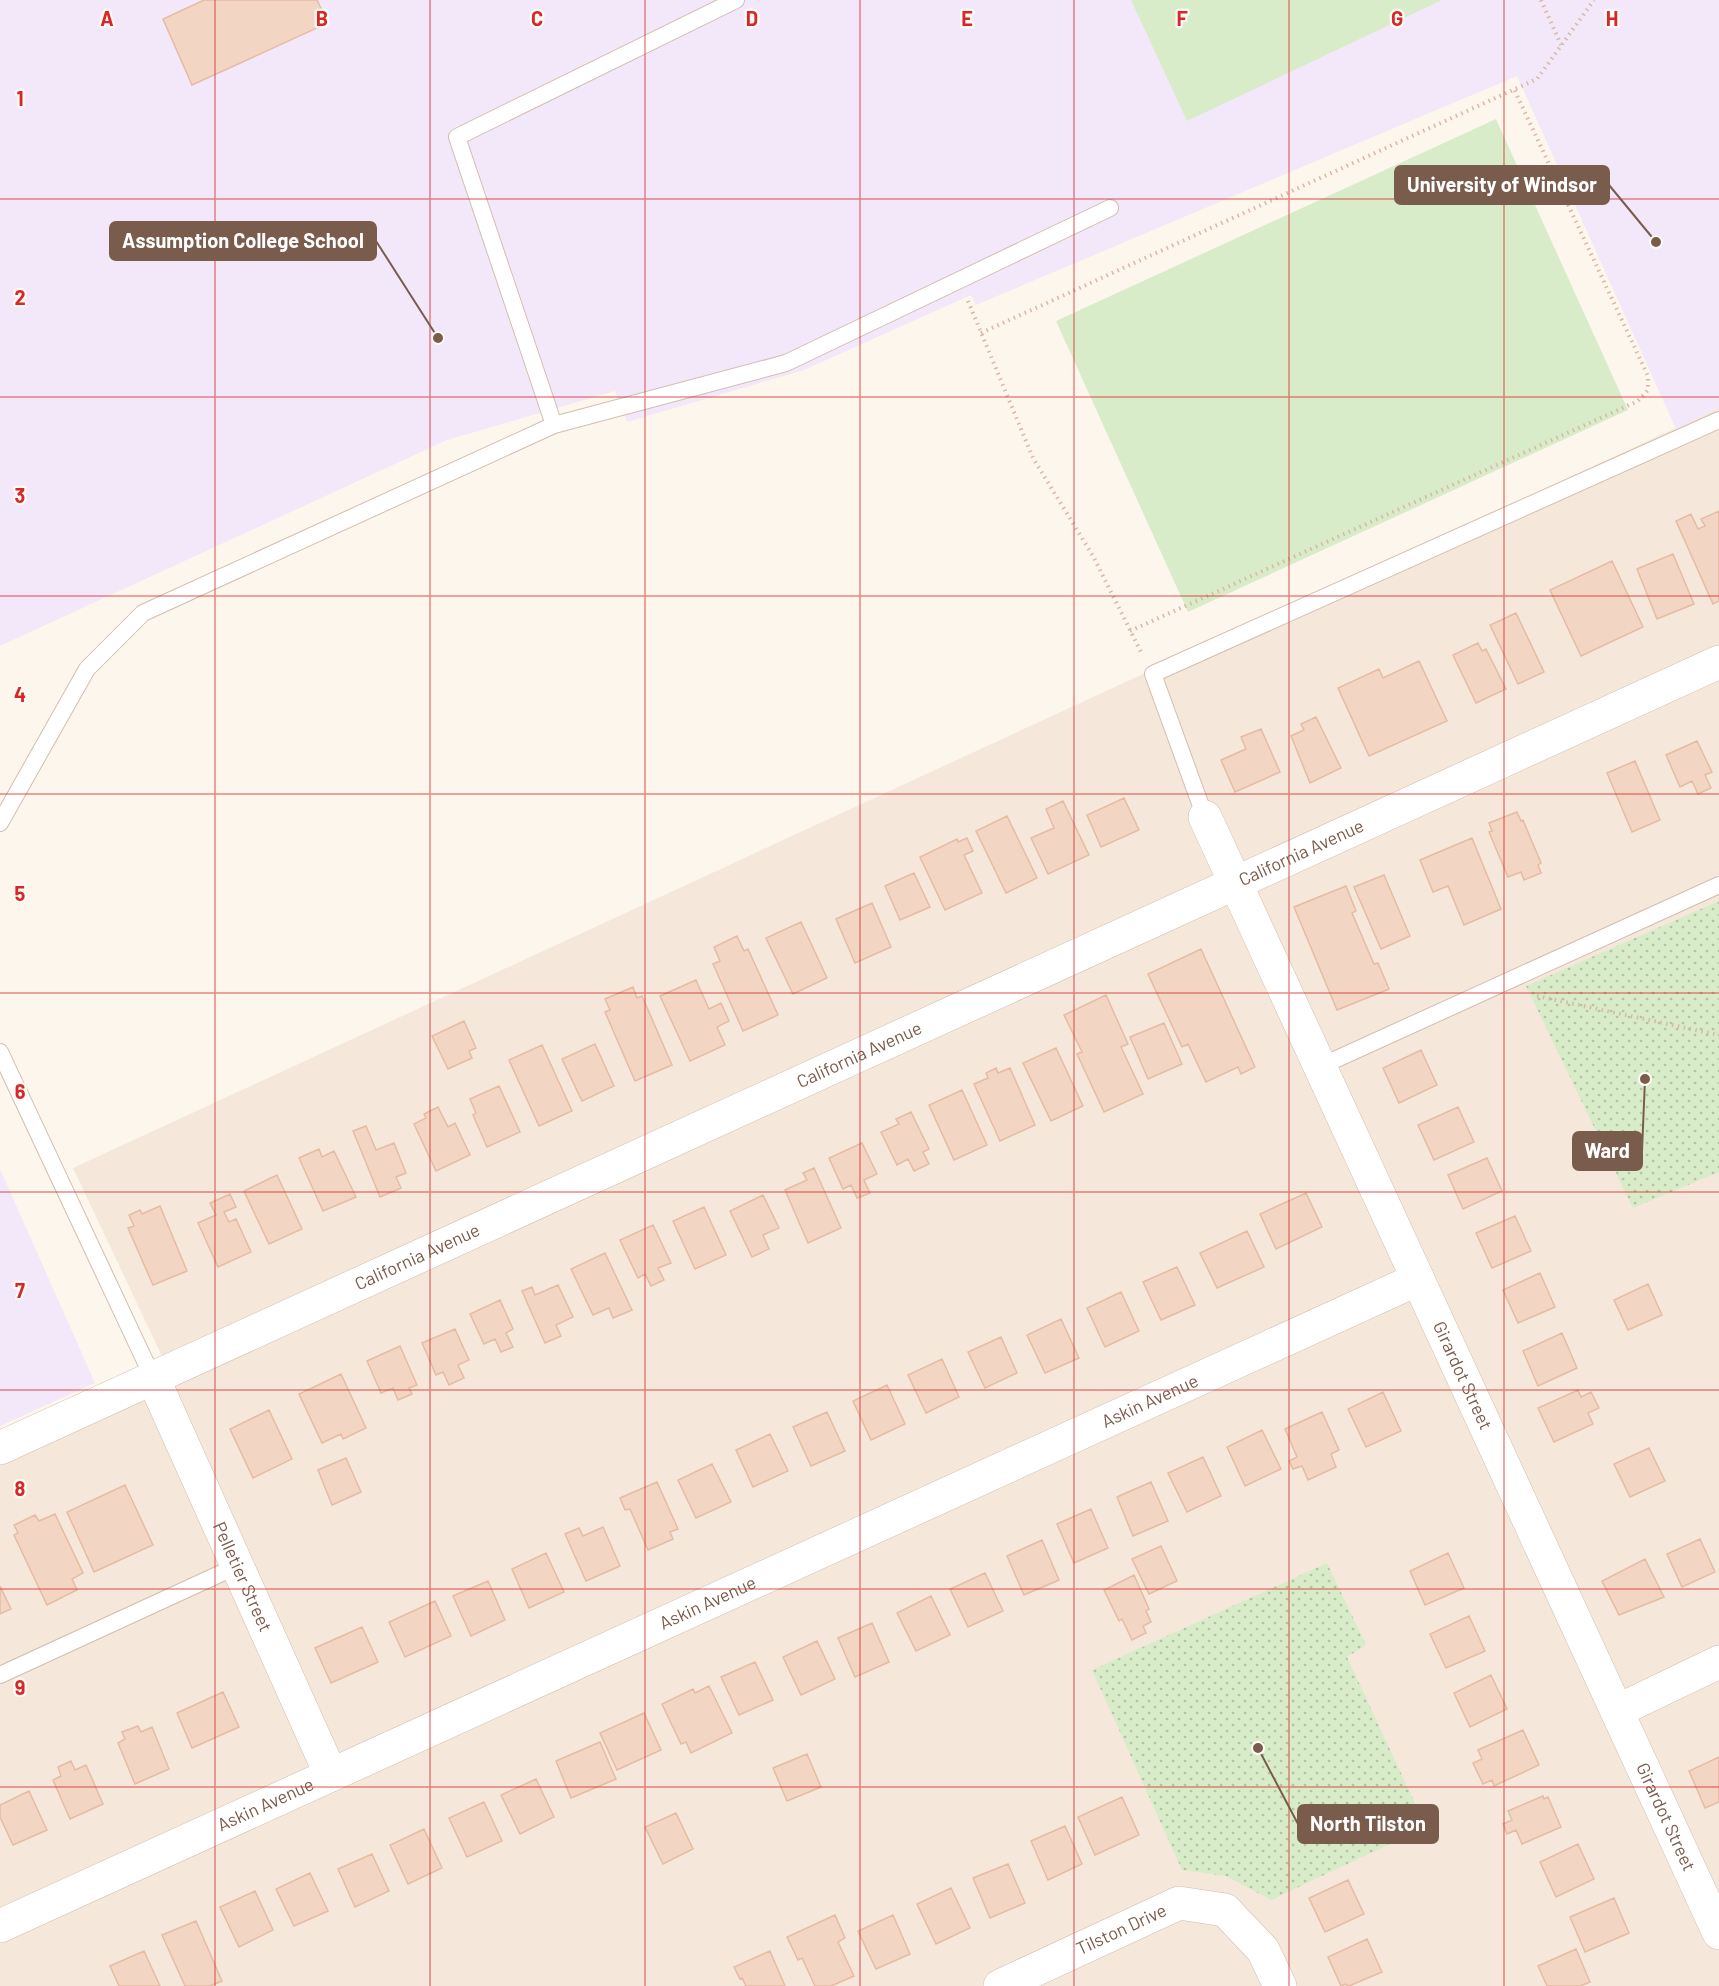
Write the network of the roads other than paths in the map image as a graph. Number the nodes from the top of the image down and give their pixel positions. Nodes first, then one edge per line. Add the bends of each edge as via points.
1 (736, 0) edge
2 (1110, 208) dead end
3 (1719, 420) edge
4 (554, 425) junction
5 (1719, 662) edge
6 (1205, 817) joint
7 (0, 823) edge
8 (1236, 883) junction
9 (1719, 885) edge
10 (0, 1052) edge
11 (1319, 1067) junction
12 (1418, 1279) junction
13 (153, 1378) junction
14 (0, 1448) edge
15 (237, 1566) junction
16 (1719, 1662) edge
17 (0, 1675) edge
18 (1617, 1711) junction
19 (331, 1775) junction
20 (0, 1926) edge
21 (1719, 1934) edge
22 (1000, 1986) edge
23 (1280, 1986) edge

1 - 4 lane via 457,137
2 - 4 lane via 786,363
3 - 6 lane via 1153,674
4 - 7 lane via 144,613 87,669
5 - 8 street, California Avenue
6 - 8 street, Girardot Street
8 - 11 street, Girardot Street
8 - 13 street, California Avenue
9 - 11 lane
10 - 13 lane
11 - 12 street, Girardot Street
12 - 18 street, Girardot Street
12 - 19 street, Askin Avenue
13 - 14 street, California Avenue
13 - 15 street, Pelletier Street
15 - 17 lane
15 - 19 street, Pelletier Street
16 - 18 street
18 - 21 street, Girardot Street
19 - 20 street, Askin Avenue
22 - 23 street, Tilston Drive via 1179,1903 1225,1910 1263,1950

